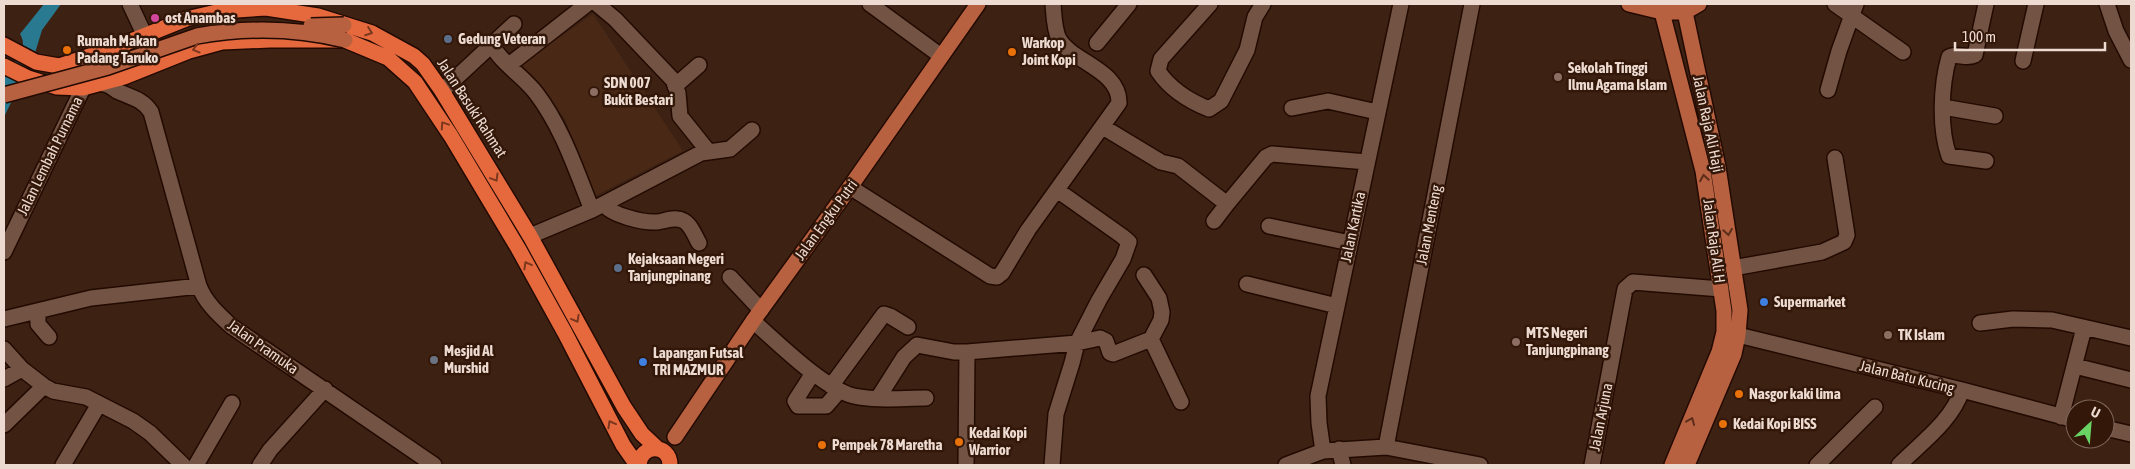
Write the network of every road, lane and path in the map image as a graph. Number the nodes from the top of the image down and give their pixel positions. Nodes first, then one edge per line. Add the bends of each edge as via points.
1 (130, 4) edge
2 (587, 4) edge
3 (597, 4) edge
4 (870, 4) edge
5 (978, 4) edge
6 (1053, 4) edge
7 (1128, 4) edge
8 (1210, 4) edge
9 (1263, 4) edge
10 (1401, 4) edge
11 (1472, 4) edge
12 (1629, 4) edge
13 (1699, 4) edge
14 (1835, 4) edge
15 (1986, 4) edge
16 (2036, 4) edge
17 (2108, 4) edge
18 (1854, 10) edge
19 (1662, 12) junction
20 (1685, 12) junction
21 (514, 24) dead end
22 (344, 25) junction
23 (146, 36) junction
24 (345, 40) junction
25 (1097, 43) dead end
26 (492, 45) junction
27 (7, 47) edge
28 (1903, 52) dead end
29 (941, 56) junction
30 (2131, 60) edge
31 (2023, 61) dead end
32 (509, 65) junction
33 (699, 65) dead end
34 (4, 66) edge
35 (103, 84) junction
36 (675, 86) junction
37 (4, 88) edge
38 (83, 88) junction
39 (1828, 90) dead end
40 (442, 91) junction
41 (4, 95) edge
42 (1943, 107) junction
43 (1292, 108) dead end
44 (1377, 112) junction
45 (1995, 116) dead end
46 (1102, 127) junction
47 (752, 130) dead end
48 (708, 151) junction
49 (483, 157) junction
50 (1835, 158) dead end
51 (1986, 160) dead end
52 (1367, 162) junction
53 (469, 166) junction
54 (850, 188) junction
55 (1058, 190) junction
56 (1227, 204) junction
57 (598, 207) junction
58 (1214, 220) dead end
59 (1269, 226) dead end
60 (530, 236) junction
61 (699, 243) dead end
62 (1350, 243) junction
63 (4, 252) edge
64 (1734, 268) junction
65 (1144, 275) dead end
66 (730, 277) dead end
67 (1247, 284) dead end
68 (199, 286) junction
69 (1721, 289) junction
70 (1337, 306) junction
71 (38, 311) junction
72 (757, 316) junction
73 (4, 319) edge
74 (1980, 323) dead end
75 (908, 327) dead end
76 (2084, 328) junction
77 (1738, 336) junction
78 (49, 337) dead end
79 (2131, 338) edge
80 (1151, 339) junction
81 (1077, 343) junction
82 (4, 349) edge
83 (967, 352) junction
84 (1727, 353) junction
85 (2075, 366) junction
86 (22, 369) junction
87 (813, 373) junction
88 (4, 379) edge
89 (2131, 380) edge
90 (44, 386) junction
91 (325, 389) junction
92 (835, 389) junction
93 (1962, 390) junction
94 (878, 398) junction
95 (926, 398) dead end
96 (2071, 399) edge
97 (1181, 402) dead end
98 (232, 403) dead end
99 (99, 404) junction
100 (1875, 407) dead end
101 (2065, 418) edge
102 (4, 425) edge
103 (2115, 430) edge
104 (2131, 434) edge
105 (675, 437) joint
106 (1386, 446) junction
107 (1339, 449) junction
108 (1324, 451) junction
109 (667, 458) edge
110 (413, 460) edge
111 (63, 465) edge
112 (183, 465) edge
113 (196, 465) edge
114 (260, 465) edge
115 (434, 465) edge
116 (638, 465) edge
117 (966, 465) edge
118 (1052, 465) edge
119 (1286, 465) edge
120 (1343, 465) edge
121 (1480, 465) edge
122 (1592, 465) edge
123 (1672, 465) edge
124 (1687, 465) edge
125 (1817, 465) edge
126 (1899, 465) edge

1 - 23 street
2 - 32 street
3 - 36 street via 615,19 673,80
4 - 29 street
5 - 29 main road, Jalan Engku Putri
6 - 46 street via 1060,40 1100,71 1118,92 1119,103
7 - 25 street
8 - 9 street via 1161,59 1158,71 1166,82 1194,104 1209,109 1221,101 1247,50 1255,17
10 - 44 street, Jalan Kartika
11 - 106 street, Jalan Menteng
12 - 19 main road
13 - 20 main road
14 - 18 street
15 - 42 street via 1975,55 1949,57
16 - 31 street
17 - 30 street via 2116,31
18 - 28 street
18 - 39 street
19 - 20 main road
69 -> 19 main road, Jalan Raja Ali H via 1703,171
20 -> 64 main road, Jalan Raja Ali Haji via 1718,166
21 - 26 street
22 - 23 highway, Jalan Basuki Rahmat via 291,10 243,9 186,19
22 - 37 main road, bridge via 253,22 215,26 88,67
22 -> 40 highway, Jalan Basuki Rahmat via 372,33 414,56
23 - 27 highway, Jalan Basuki Rahmat via 59,66 36,62
24 -> 35 highway via 222,42
24 - 41 main road, bridge via 318,33 280,30 216,32 77,76
53 -> 24 highway via 415,82 402,68 388,58
26 - 32 street
26 - 40 street
29 - 54 main road, Jalan Engku Putri
32 - 57 street via 537,94
33 - 36 street
34 - 38 highway via 57,87
35 - 38 highway
35 - 68 street, Jalan Pramuka via 140,100 151,112
36 - 48 street via 680,116
38 - 63 street, Jalan Lembah Purnama
40 - 49 highway, Jalan Basuki Rahmat
42 - 45 street
42 - 51 street via 1945,144 1949,156
43 - 44 street via 1328,101
44 - 52 street, Jalan Kartika
46 - 55 street
46 - 56 street via 1161,162 1178,166
47 - 48 street via 730,149
48 - 57 street
49 - 53 highway
49 -> 60 highway, Jalan Basuki Rahmat
50 - 64 street via 1847,235 1844,242 1822,252
52 - 56 street via 1272,154
52 - 62 street, Jalan Kartika
116 -> 53 highway via 622,446 565,333
54 - 55 street via 990,276 997,277
54 - 72 main road, Jalan Engku Putri
55 - 81 street via 1128,242 1123,259
56 - 58 street
57 - 60 street
57 - 61 street via 648,222 682,219
59 - 62 street
60 -> 109 highway, Jalan Basuki Rahmat via 624,408 642,434
62 - 70 street, Jalan Kartika
64 - 77 main road, Jalan Raja Ali Haji via 1740,310
65 - 80 street via 1159,298 1162,312
66 - 72 street
67 - 70 street
68 - 71 street via 92,298
68 - 91 street, Jalan Pramuka via 231,326
69 - 84 main road, Jalan Raja Ali H
69 - 122 street, Jalan Arjuna via 1633,282 1625,289
70 - 108 street, Jalan Kartika via 1318,396
71 - 73 street
71 - 78 street via 38,324
72 - 87 street
72 - 105 main road, Jalan Engku Putri
74 - 76 street via 2013,319 2052,320
75 - 92 street via 884,314
76 - 79 street
76 - 85 street
77 - 84 main road, Jalan Raja Ali Haji
77 - 93 street, Jalan Batu Kucing
80 - 81 street via 1113,354 1103,338
80 - 97 street
81 - 83 street
81 - 118 street via 1056,414
82 - 86 street
83 - 94 street via 917,345 904,356
83 - 117 street
123 -> 84 main road, Jalan Raja Ali H
84 - 124 main road, Jalan Raja Ali Haji
85 - 89 street
85 - 96 street
86 - 88 street
86 - 90 street
87 - 92 street
87 - 92 street via 795,401 798,406 826,406
90 - 99 street via 52,391 86,397
90 - 102 street
91 - 110 street, Jalan Pramuka
91 - 114 street
92 - 94 street via 855,396
93 - 101 street, Jalan Batu Kucing
93 - 126 street via 1947,418
94 - 95 street
98 - 113 street
99 - 111 street
99 - 112 street via 150,433
100 - 125 street
103 - 104 street
105 - 109 street
106 - 107 street
106 - 121 street
107 - 108 street
107 - 120 street
108 - 119 street
109 - 116 highway via 650,449 645,451
110 - 115 street, Jalan Pramuka

